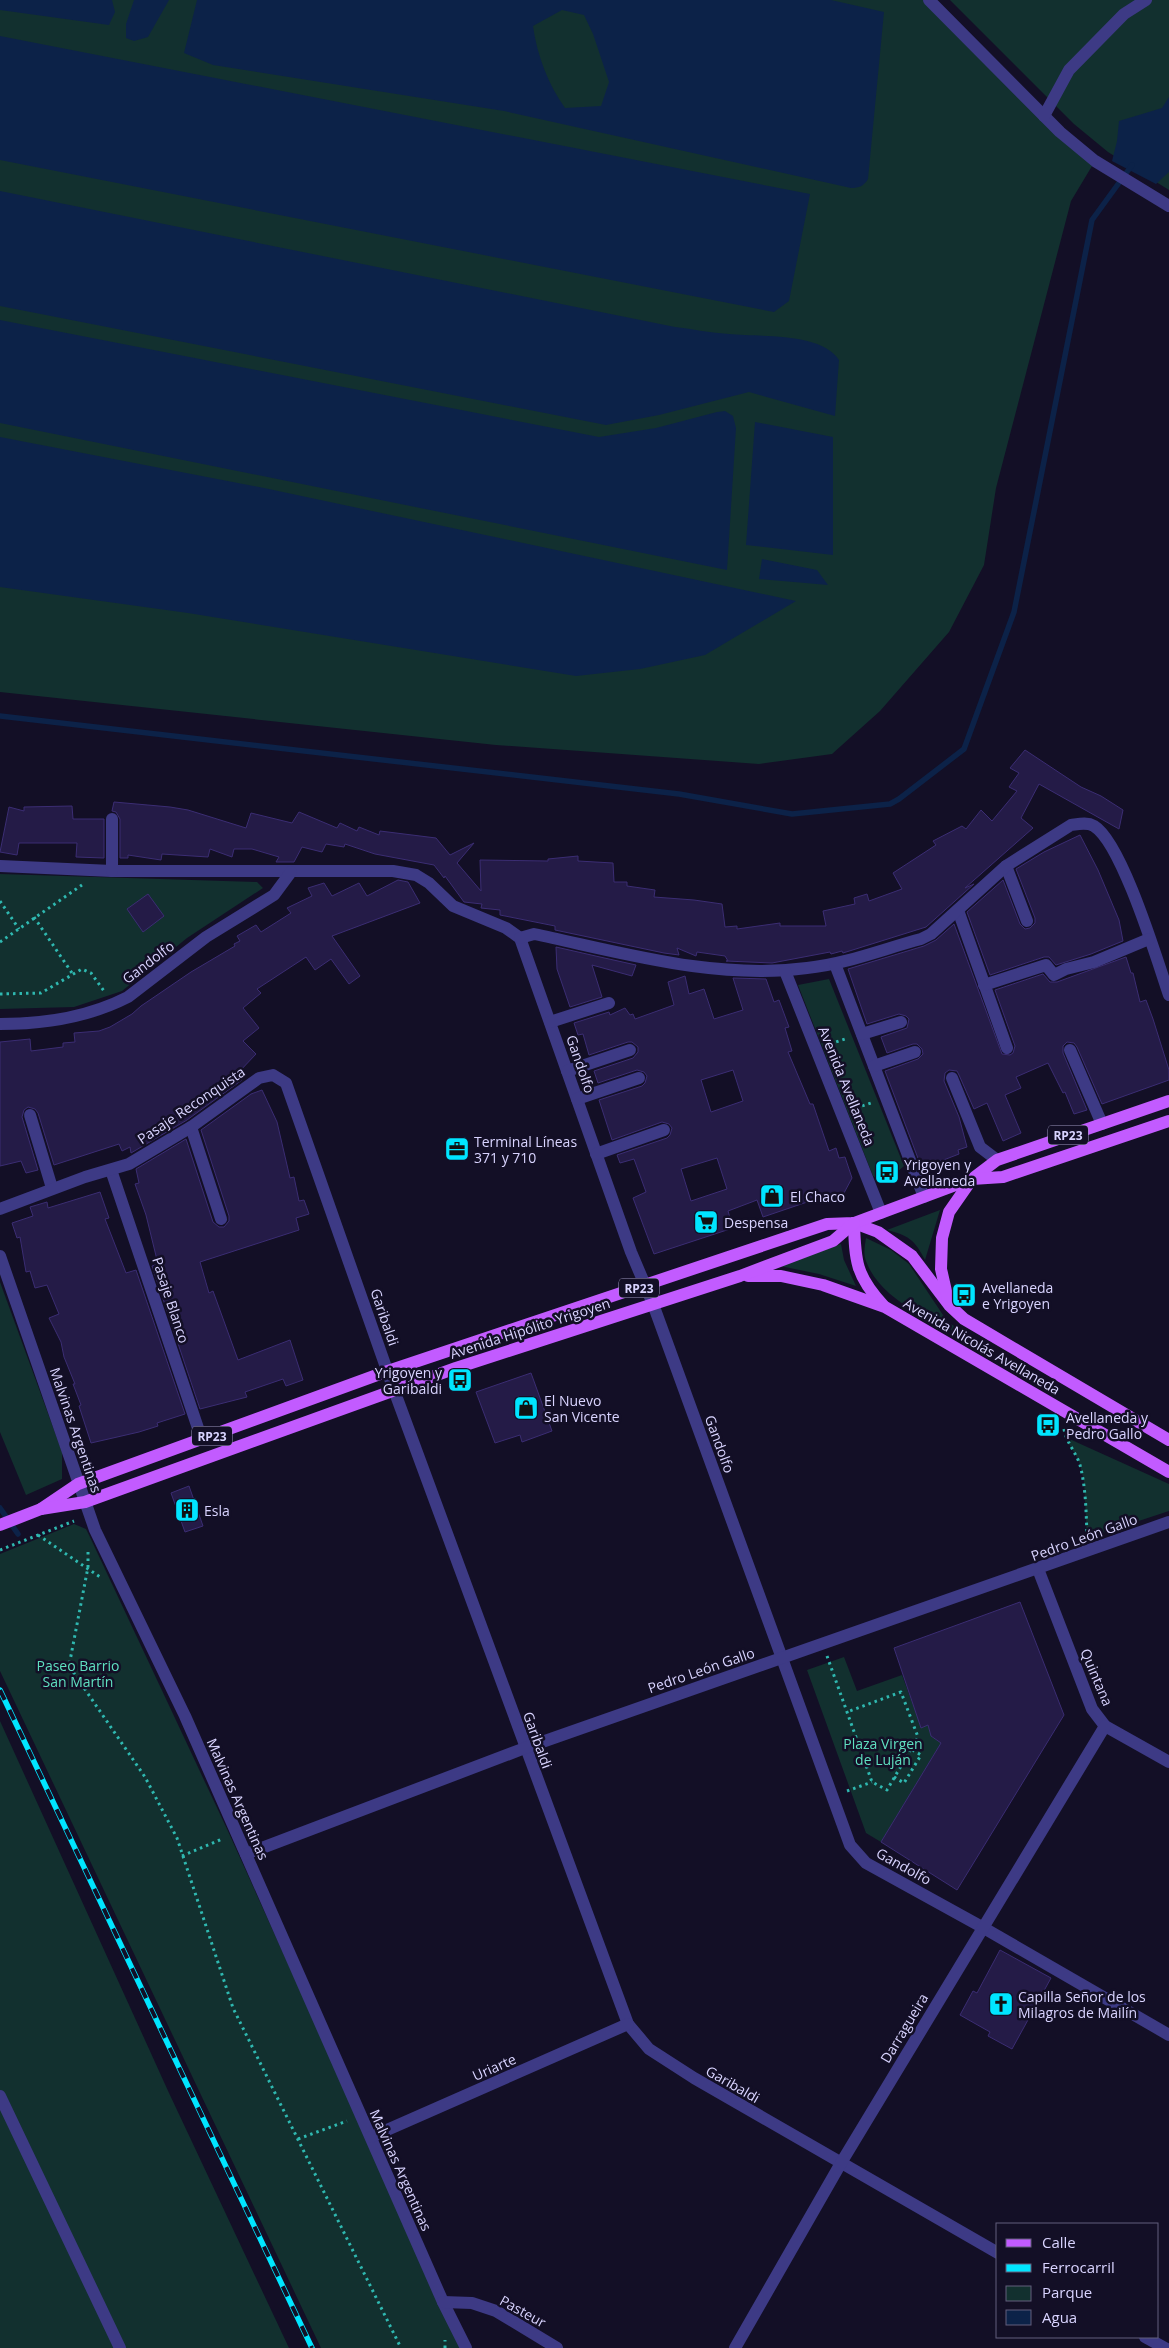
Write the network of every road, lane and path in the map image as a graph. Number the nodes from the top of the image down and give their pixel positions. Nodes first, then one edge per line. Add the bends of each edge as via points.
1 (929, 0) edge
2 (1146, 0) edge
3 (1044, 116) junction
4 (1169, 206) edge
5 (112, 819) dead end
6 (0, 866) edge
7 (1006, 866) junction
8 (108, 871) junction
9 (291, 872) junction
10 (0, 901) edge
11 (959, 913) dead end
12 (34, 917) junction
13 (1027, 921) dead end
14 (19, 929) junction
15 (520, 938) junction
16 (1149, 939) junction
17 (0, 942) edge
18 (835, 964) junction
19 (785, 971) junction
20 (72, 973) junction
21 (984, 985) junction
22 (0, 994) edge
23 (1169, 994) edge
24 (609, 1003) dead end
25 (114, 1004) junction
26 (550, 1022) junction
27 (901, 1022) dead end
28 (0, 1024) edge
29 (862, 1034) junction
30 (815, 1048) junction
31 (1007, 1048) dead end
32 (630, 1050) dead end
33 (1070, 1050) dead end
34 (916, 1052) dead end
35 (874, 1066) junction
36 (567, 1071) junction
37 (259, 1078) joint
38 (640, 1078) dead end
39 (952, 1078) dead end
40 (886, 1098) junction
41 (577, 1099) junction
42 (1169, 1101) edge
43 (841, 1113) junction
44 (30, 1115) dead end
45 (1169, 1121) edge
46 (1102, 1124) junction
47 (191, 1127) junction
48 (664, 1130) dead end
49 (596, 1154) junction
50 (997, 1160) junction
51 (111, 1170) junction
52 (972, 1179) junction
53 (52, 1188) junction
54 (924, 1197) junction
55 (0, 1209) edge
56 (881, 1213) junction
57 (221, 1219) dead end
58 (854, 1223) junction
59 (0, 1256) edge
60 (740, 1276) junction
61 (646, 1285) junction
62 (653, 1304) junction
63 (949, 1305) junction
64 (885, 1307) junction
65 (388, 1371) junction
66 (394, 1390) junction
67 (1062, 1410) junction
68 (202, 1440) junction
69 (1169, 1440) edge
70 (1169, 1472) edge
71 (78, 1484) junction
72 (85, 1502) junction
73 (41, 1509) junction
74 (89, 1514) junction
75 (1169, 1522) edge
76 (0, 1525) edge
77 (95, 1530) junction
78 (0, 1550) edge
79 (1088, 1551) junction
80 (1038, 1570) junction
81 (823, 1644) junction
82 (782, 1658) junction
83 (848, 1712) junction
84 (1105, 1726) junction
85 (525, 1748) junction
86 (911, 1749) junction
87 (1169, 1762) edge
88 (894, 1777) junction
89 (872, 1782) junction
90 (833, 1797) junction
91 (236, 1833) junction
92 (246, 1854) junction
93 (182, 1856) junction
94 (982, 1927) junction
95 (628, 2024) junction
96 (1169, 2035) edge
97 (0, 2096) edge
98 (356, 2118) dead end
99 (371, 2137) junction
100 (298, 2139) junction
101 (841, 2163) junction
102 (996, 2252) edge
103 (443, 2302) junction
104 (1148, 2338) edge
105 (1165, 2345) edge
106 (120, 2348) edge
107 (401, 2348) edge
108 (466, 2348) edge
109 (557, 2348) edge
110 (735, 2348) edge

1 - 3 street
2 - 3 street via 1124,14 1069,70
3 - 4 street via 1094,161
5 - 8 street
6 - 8 street
7 - 13 street
7 - 16 street via 1071,825 1084,823 1094,826 1112,847 1123,868
7 - 18 street via 931,934
8 - 9 street
8 - 12 path
9 - 15 street via 393,871 416,875 453,906 506,928
9 - 25 street, Gandolfo via 274,895 206,937 128,997
10 - 14 path
11 - 21 street
12 - 14 path
12 - 20 path
14 - 17 path
15 - 19 street via 534,934 717,970
15 - 26 street, Gandolfo
16 - 21 street via 1054,975 1046,965
16 - 23 street
18 - 19 street
18 - 29 street
19 - 30 street, Avenida Avellaneda
20 - 22 path via 41,993
20 - 25 path via 88,970
21 - 31 street
24 - 26 street
25 - 28 street, Gandolfo via 83,1016
26 - 36 street, Gandolfo
27 - 29 street
29 - 30 path
29 - 35 street
30 - 43 street, Avenida Avellaneda
32 - 36 street
33 - 46 street
34 - 35 street
35 - 40 street
36 - 41 street, Gandolfo
37 - 47 street, Pasaje Reconquista
37 - 65 street, Garibaldi via 273,1075 286,1083
38 - 41 street
39 - 50 street via 980,1147
40 - 43 path
40 - 54 street
41 - 49 street, Gandolfo
42 - 46 main road, Avenida Hipólito Yrigoyen / RP23
43 - 56 street, Avenida Avellaneda
44 - 53 street
45 - 52 main road, Avenida Hipólito Yrigoyen / RP23 via 1003,1177
46 - 50 main road, Avenida Hipólito Yrigoyen / RP23
47 - 51 street, Pasaje Reconquista via 129,1164
47 - 57 street
48 - 49 street
49 - 61 street, Gandolfo
50 - 52 main road, Avenida Hipólito Yrigoyen / RP23
51 - 53 street, Pasaje Reconquista
51 - 68 street, Pasaje Blanco
52 - 54 main road, Avenida Hipólito Yrigoyen / RP23
52 - 63 main road, Avenida Nicolás Avellaneda via 950,1212 942,1238 941,1269
53 - 55 street, Pasaje Reconquista
54 - 56 main road, Avenida Hipólito Yrigoyen / RP23
56 - 58 main road, Avenida Hipólito Yrigoyen / RP23
58 - 60 main road, Avenida Hipólito Yrigoyen / RP23 via 833,1241
58 - 61 main road, Avenida Hipólito Yrigoyen / RP23 via 827,1224
58 - 63 main road, Avenida Nicolás Avellaneda via 878,1232 912,1256
58 - 64 main road, Avenida Nicolás Avellaneda via 856,1257 862,1280
59 - 71 street, Malvinas Argentinas
60 - 62 main road, Avenida Hipólito Yrigoyen / RP23
60 - 64 main road, Avenida Nicolás Avellaneda via 781,1276 823,1284
61 - 62 street, Gandolfo
61 - 65 main road, Avenida Hipólito Yrigoyen / RP23
62 - 66 main road, Avenida Hipólito Yrigoyen / RP23
62 - 82 street, Gandolfo
63 - 69 main road, Avenida Nicolás Avellaneda via 988,1335
64 - 67 main road, Avenida Nicolás Avellaneda
65 - 66 street, Garibaldi
65 - 68 main road, Avenida Hipólito Yrigoyen / RP23
66 - 72 main road, Avenida Hipólito Yrigoyen / RP23
66 - 85 street, Garibaldi
67 - 70 main road, Avenida Nicolás Avellaneda
67 - 79 path via 1065,1437 1079,1461 1084,1481
68 - 71 main road, Avenida Hipólito Yrigoyen / RP23
71 - 72 street, Malvinas Argentinas
71 - 73 main road, Avenida Hipólito Yrigoyen / RP23
72 - 73 main road, Avenida Hipólito Yrigoyen / RP23
72 - 74 street, Malvinas Argentinas
73 - 76 main road, Avenida Hipólito Yrigoyen / RP23
74 - 77 street, Malvinas Argentinas
74 - 78 path
75 - 79 street, Pedro León Gallo
77 - 91 street, Malvinas Argentinas via 185,1716
77 - 93 path via 88,1534 88,1568 69,1666 145,1777 177,1838
79 - 80 street, Pedro León Gallo
80 - 81 street, Pedro León Gallo
80 - 84 street, Quintana via 1092,1709
81 - 82 street, Pedro León Gallo
81 - 83 path
82 - 85 street, Pedro León Gallo
82 - 90 street, Gandolfo
83 - 86 path via 901,1692 918,1737
83 - 89 path
84 - 87 street, Quintana
84 - 94 street, Darragueira
85 - 92 street, Pedro León Gallo
85 - 95 street, Garibaldi
86 - 88 path
86 - 88 path via 921,1755 904,1783
88 - 89 path via 887,1790
89 - 90 path
90 - 94 street, Gandolfo via 850,1845 866,1863
91 - 92 street, Malvinas Argentinas
91 - 93 path
92 - 99 street, Malvinas Argentinas
93 - 100 path via 233,2008
94 - 96 street, Gandolfo
94 - 101 street, Darragueira
95 - 99 street, Uriarte
95 - 101 street, Garibaldi via 649,2048 679,2068
97 - 106 street
98 - 100 path
99 - 103 street, Malvinas Argentinas
100 - 107 path
101 - 102 street, Garibaldi
101 - 110 street, Darragueira
103 - 108 street, Malvinas Argentinas
103 - 109 street, Pasteur via 472,2304 496,2311
104 - 105 street

